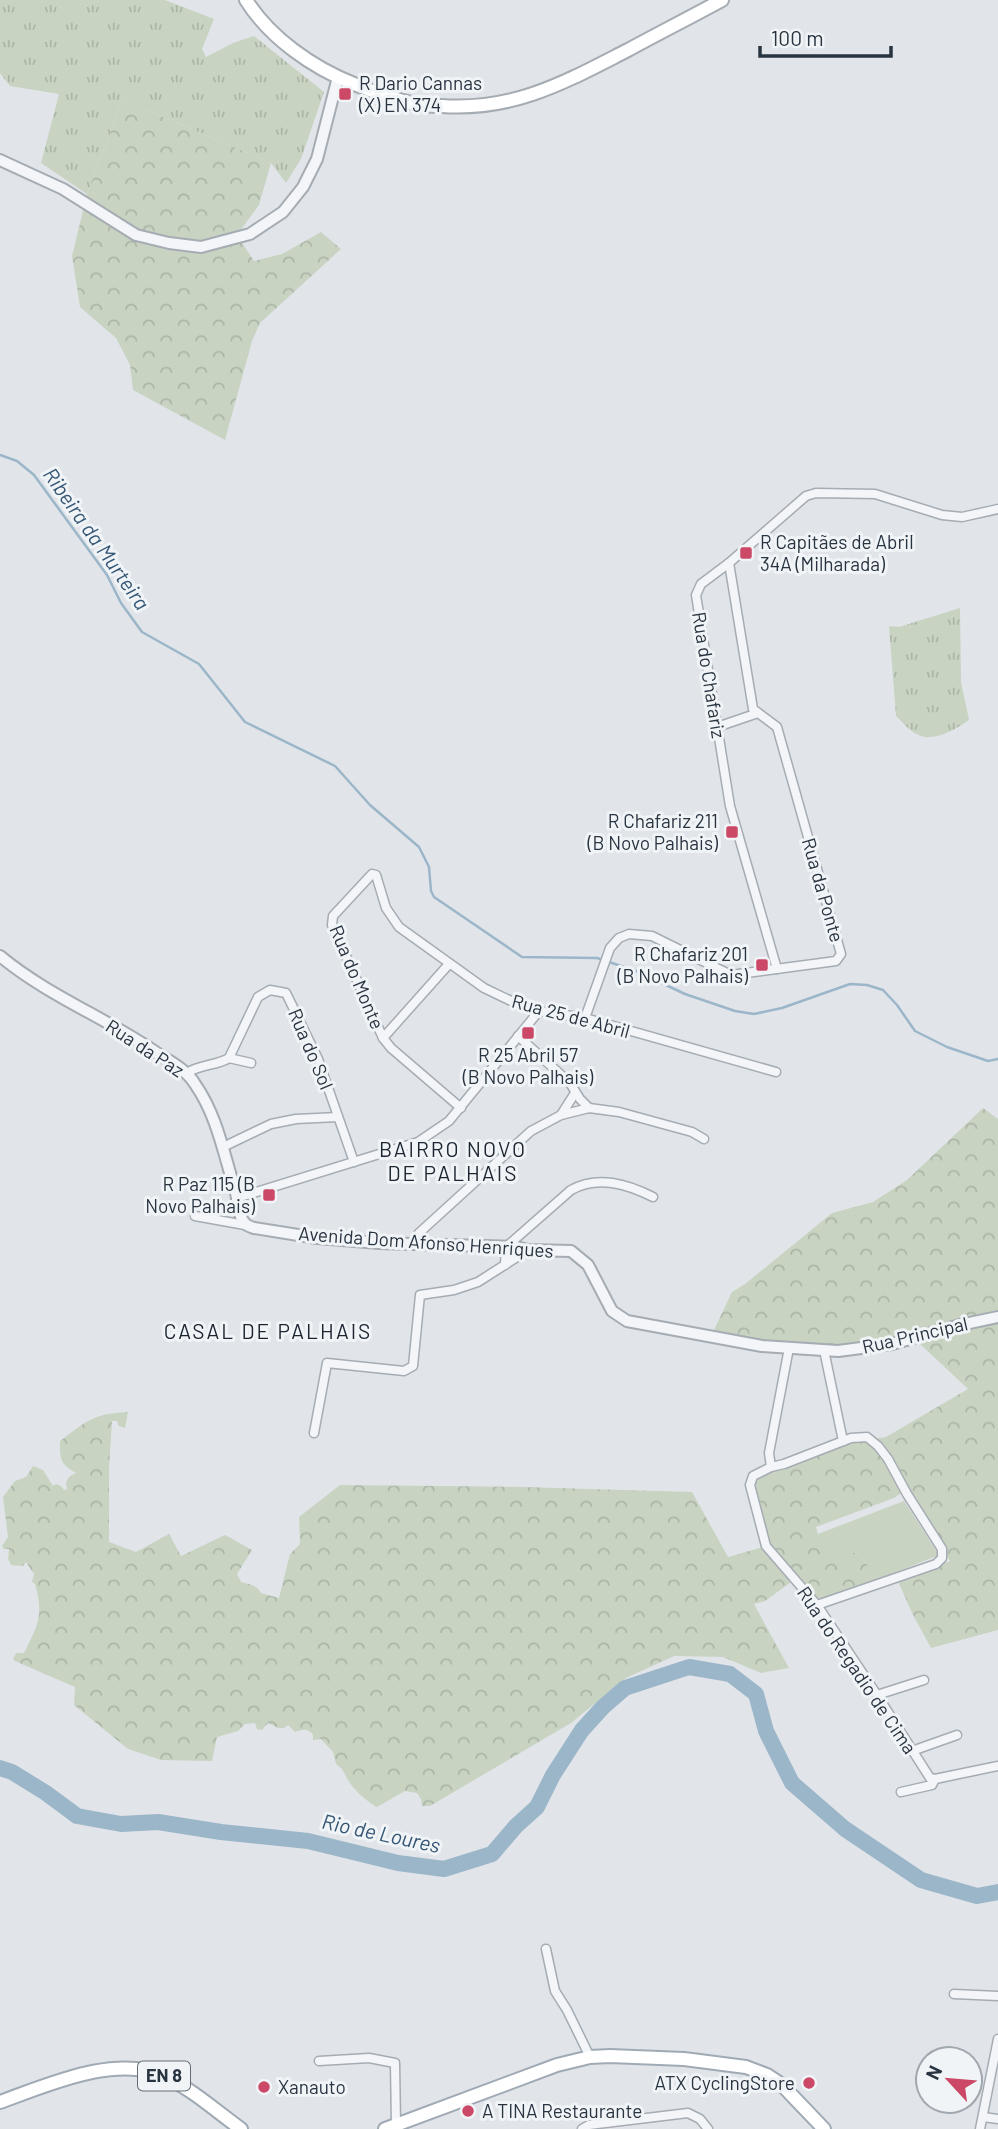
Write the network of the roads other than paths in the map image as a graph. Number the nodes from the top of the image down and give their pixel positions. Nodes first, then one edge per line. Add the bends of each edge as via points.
1 (246, 0) edge
2 (722, 0) edge
3 (338, 78) junction
4 (0, 160) edge
5 (998, 509) edge
6 (729, 563) junction
7 (758, 713) junction
8 (717, 727) junction
9 (376, 875) joint
10 (0, 956) edge
11 (449, 964) junction
12 (776, 969) junction
13 (539, 1011) junction
14 (586, 1018) junction
15 (518, 1036) junction
16 (383, 1038) junction
17 (229, 1058) junction
18 (251, 1063) dead end
19 (776, 1072) dead end
20 (187, 1073) junction
21 (575, 1093) junction
22 (461, 1108) junction
23 (589, 1108) junction
24 (561, 1115) junction
25 (338, 1117) junction
26 (704, 1139) dead end
27 (223, 1147) junction
28 (354, 1162) junction
29 (653, 1197) dead end
30 (237, 1198) junction
31 (195, 1216) dead end
32 (245, 1225) junction
33 (412, 1244) junction
34 (506, 1247) junction
35 (528, 1250) junction
36 (505, 1265) junction
37 (998, 1317) edge
38 (789, 1348) junction
39 (824, 1350) junction
40 (314, 1433) dead end
41 (843, 1441) junction
42 (771, 1467) junction
43 (817, 1605) junction
44 (925, 1680) dead end
45 (877, 1695) junction
46 (957, 1735) dead end
47 (912, 1751) junction
48 (998, 1766) edge
49 (935, 1779) junction
50 (901, 1792) dead end
51 (546, 1949) dead end
52 (954, 1994) dead end
53 (998, 1996) edge
54 (998, 2039) edge
55 (590, 2057) junction
56 (319, 2061) dead end
57 (0, 2102) edge
58 (984, 2117) junction
59 (998, 2119) edge
60 (388, 2128) edge
61 (241, 2129) edge
62 (582, 2129) edge
63 (708, 2129) edge
64 (824, 2129) edge
65 (980, 2129) edge

1 - 3 main road via 281,40
2 - 3 main road via 567,82 496,104 417,105
3 - 4 street via 317,159 290,204 250,234 201,247 136,235 63,189
5 - 6 street, Rua do Chafariz via 962,517 875,494 816,493 806,496
6 - 7 street, Rua da Ponte via 751,701
6 - 8 street, Rua do Chafariz via 701,584 696,595
7 - 8 street
7 - 12 street, Rua da Ponte via 777,727 841,954 836,961
8 - 12 street, Rua do Chafariz via 730,806
9 - 11 street, Rua 25 de Abril via 392,919
9 - 16 street, Rua do Monte via 367,878 332,920
10 - 20 street, Rua da Paz
11 - 13 street, Rua 25 de Abril via 484,988
11 - 16 street
12 - 14 street, Rua da Ponte via 731,975 652,936 629,934 619,938 607,955
13 - 14 street, Rua 25 de Abril
13 - 15 street
14 - 19 street, Rua 25 de Abril
15 - 21 street via 570,1083
15 - 22 street
16 - 22 street, Rua do Monte
17 - 18 street
17 - 20 street
17 - 25 street, Rua do Sol via 258,997 270,990 286,993 318,1059
20 - 27 street, Rua da Paz via 214,1117
21 - 23 street
21 - 24 street
22 - 28 street via 418,1142
23 - 24 street
23 - 26 street via 619,1112
24 - 33 street via 531,1131
25 - 27 street via 271,1124
25 - 28 street, Rua do Sol
27 - 30 street, Rua da Paz
28 - 30 street
29 - 34 street via 608,1182 580,1185
30 - 32 street, Rua da Paz
31 - 32 street, Avenida Dom Afonso Henriques
32 - 33 street, Avenida Dom Afonso Henriques via 317,1238
33 - 34 street, Avenida Dom Afonso Henriques
34 - 35 street, Avenida Dom Afonso Henriques
34 - 36 street
35 - 36 street
35 - 38 street, Avenida Dom Afonso Henriques via 571,1251 588,1265 612,1311 627,1321
36 - 40 street via 478,1282 420,1295 413,1366 404,1371 327,1363
37 - 39 street, Rua Principal via 892,1344
38 - 39 street, Rua Principal
38 - 42 street via 769,1452
39 - 41 street
41 - 42 street
41 - 43 street via 867,1437 878,1446 942,1549 942,1558
42 - 43 street, Rua do Regadio de Cima via 753,1476 750,1485 766,1546
43 - 45 street, Rua do Regadio de Cima
44 - 45 street
45 - 47 street, Rua do Regadio de Cima
46 - 47 street
47 - 49 street, Rua do Regadio de Cima
48 - 49 street
49 - 50 street via 932,1785
51 - 55 street via 555,1991
52 - 53 street
54 - 58 street
55 - 60 main road via 538,2071
55 - 64 main road via 684,2059 746,2067 776,2080
56 - 60 street via 369,2058 395,2063
57 - 61 main road, EN 8 via 73,2077 138,2069 176,2082
58 - 59 street
58 - 65 street
62 - 63 street via 589,2124 688,2113

